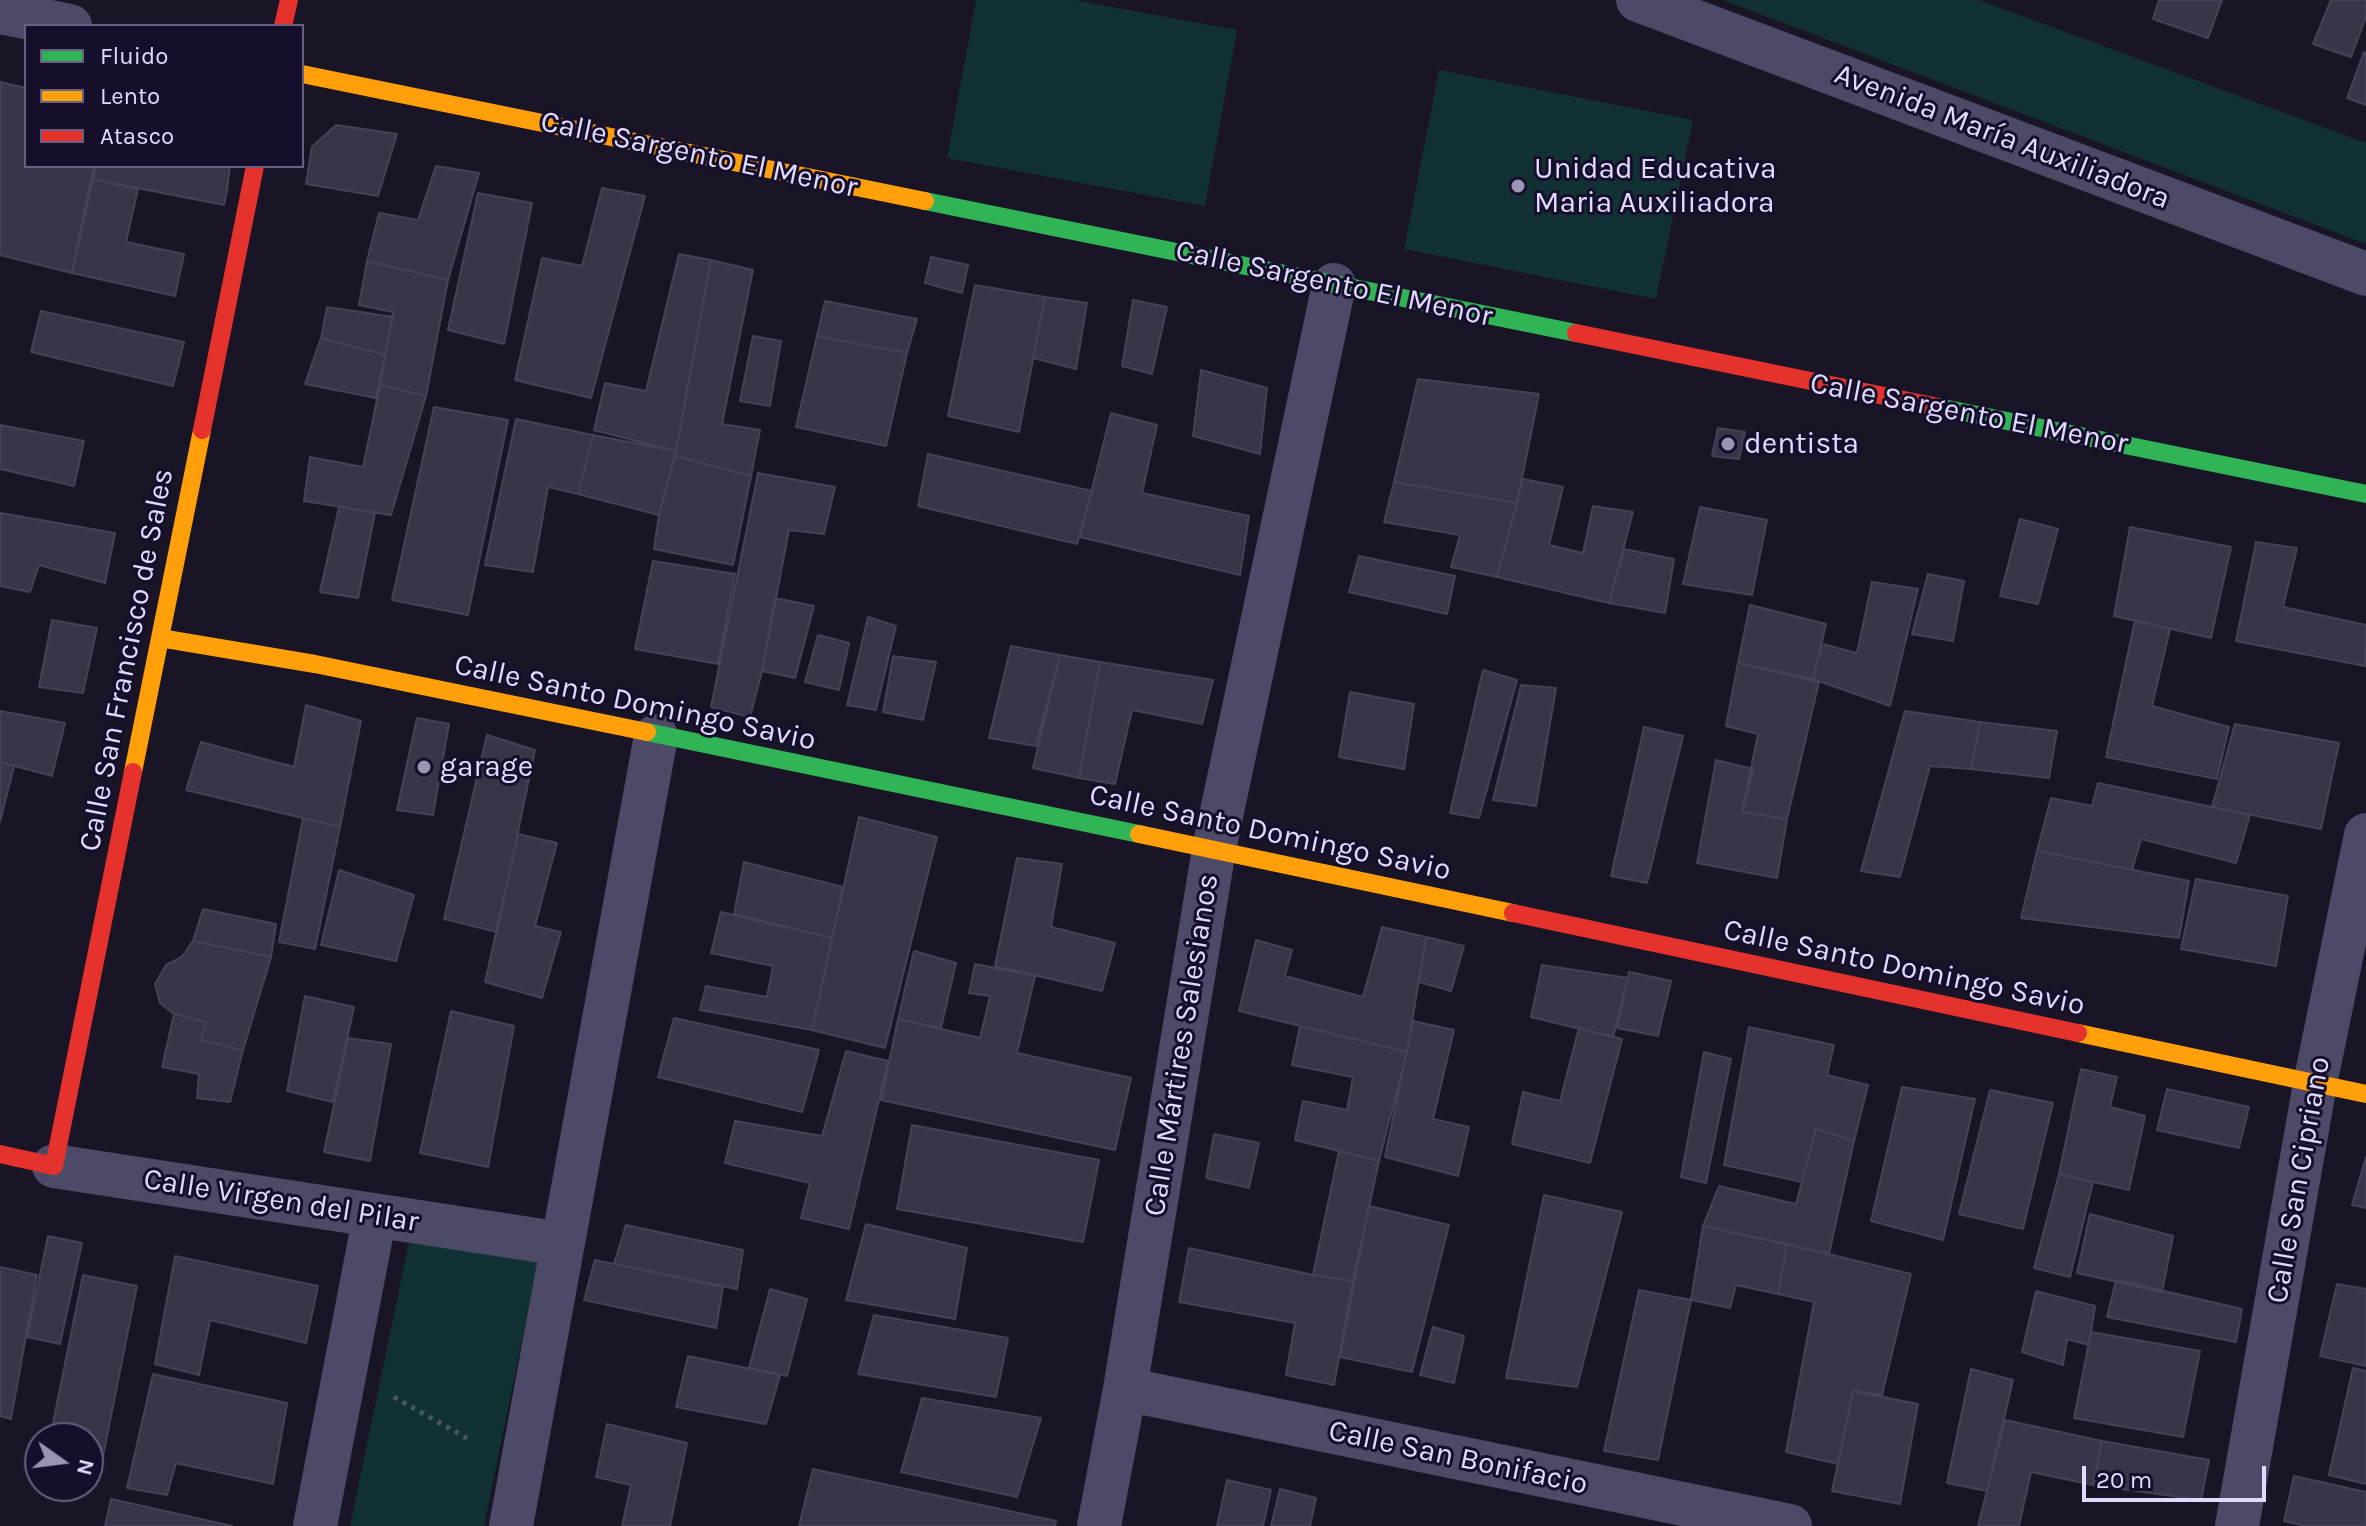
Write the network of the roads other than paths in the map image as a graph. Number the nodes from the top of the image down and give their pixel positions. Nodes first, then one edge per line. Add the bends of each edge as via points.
1 (289, 0) edge
2 (1638, 0) edge
3 (0, 12) edge
4 (60, 24) edge
5 (283, 24) edge
6 (304, 74) edge
7 (255, 168) edge
8 (2366, 274) edge
9 (1334, 285) junction
10 (2366, 494) edge
11 (160, 638) junction
12 (656, 736) junction
13 (2366, 835) edge
14 (1214, 849) junction
15 (2315, 1084) junction
16 (2366, 1094) edge
17 (0, 1154) edge
18 (54, 1166) junction
19 (375, 1215) junction
20 (562, 1244) junction
21 (1125, 1389) junction
22 (1672, 1514) edge
23 (315, 1526) edge
24 (511, 1526) edge
25 (1099, 1526) edge
26 (1790, 1526) edge
27 (2237, 1526) edge

1 - 5 street
2 - 8 street, Avenida María Auxiliadora
3 - 4 street
6 - 9 street, Calle Sargento El Menor
7 - 11 street, Calle San Francisco de Sales
9 - 10 street, Calle Sargento El Menor
9 - 14 street, Calle Mártires Salesianos
11 - 12 street, Calle Santo Domingo Savio via 315,664
11 - 18 street, Calle San Francisco de Sales
12 - 14 street, Calle Santo Domingo Savio
12 - 20 street
13 - 15 street, Calle San Cipriano
14 - 15 street, Calle Santo Domingo Savio
14 - 21 street, Calle Mártires Salesianos
15 - 16 street, Calle Santo Domingo Savio
15 - 27 street, Calle San Cipriano
17 - 18 street, Calle Virgen del Pilar
18 - 19 street, Calle Virgen del Pilar
19 - 20 street, Calle Virgen del Pilar
19 - 23 street
20 - 24 street
21 - 22 street, Calle San Bonifacio
21 - 25 street, Calle Mártires Salesianos
22 - 26 street, Calle San Bonifacio

